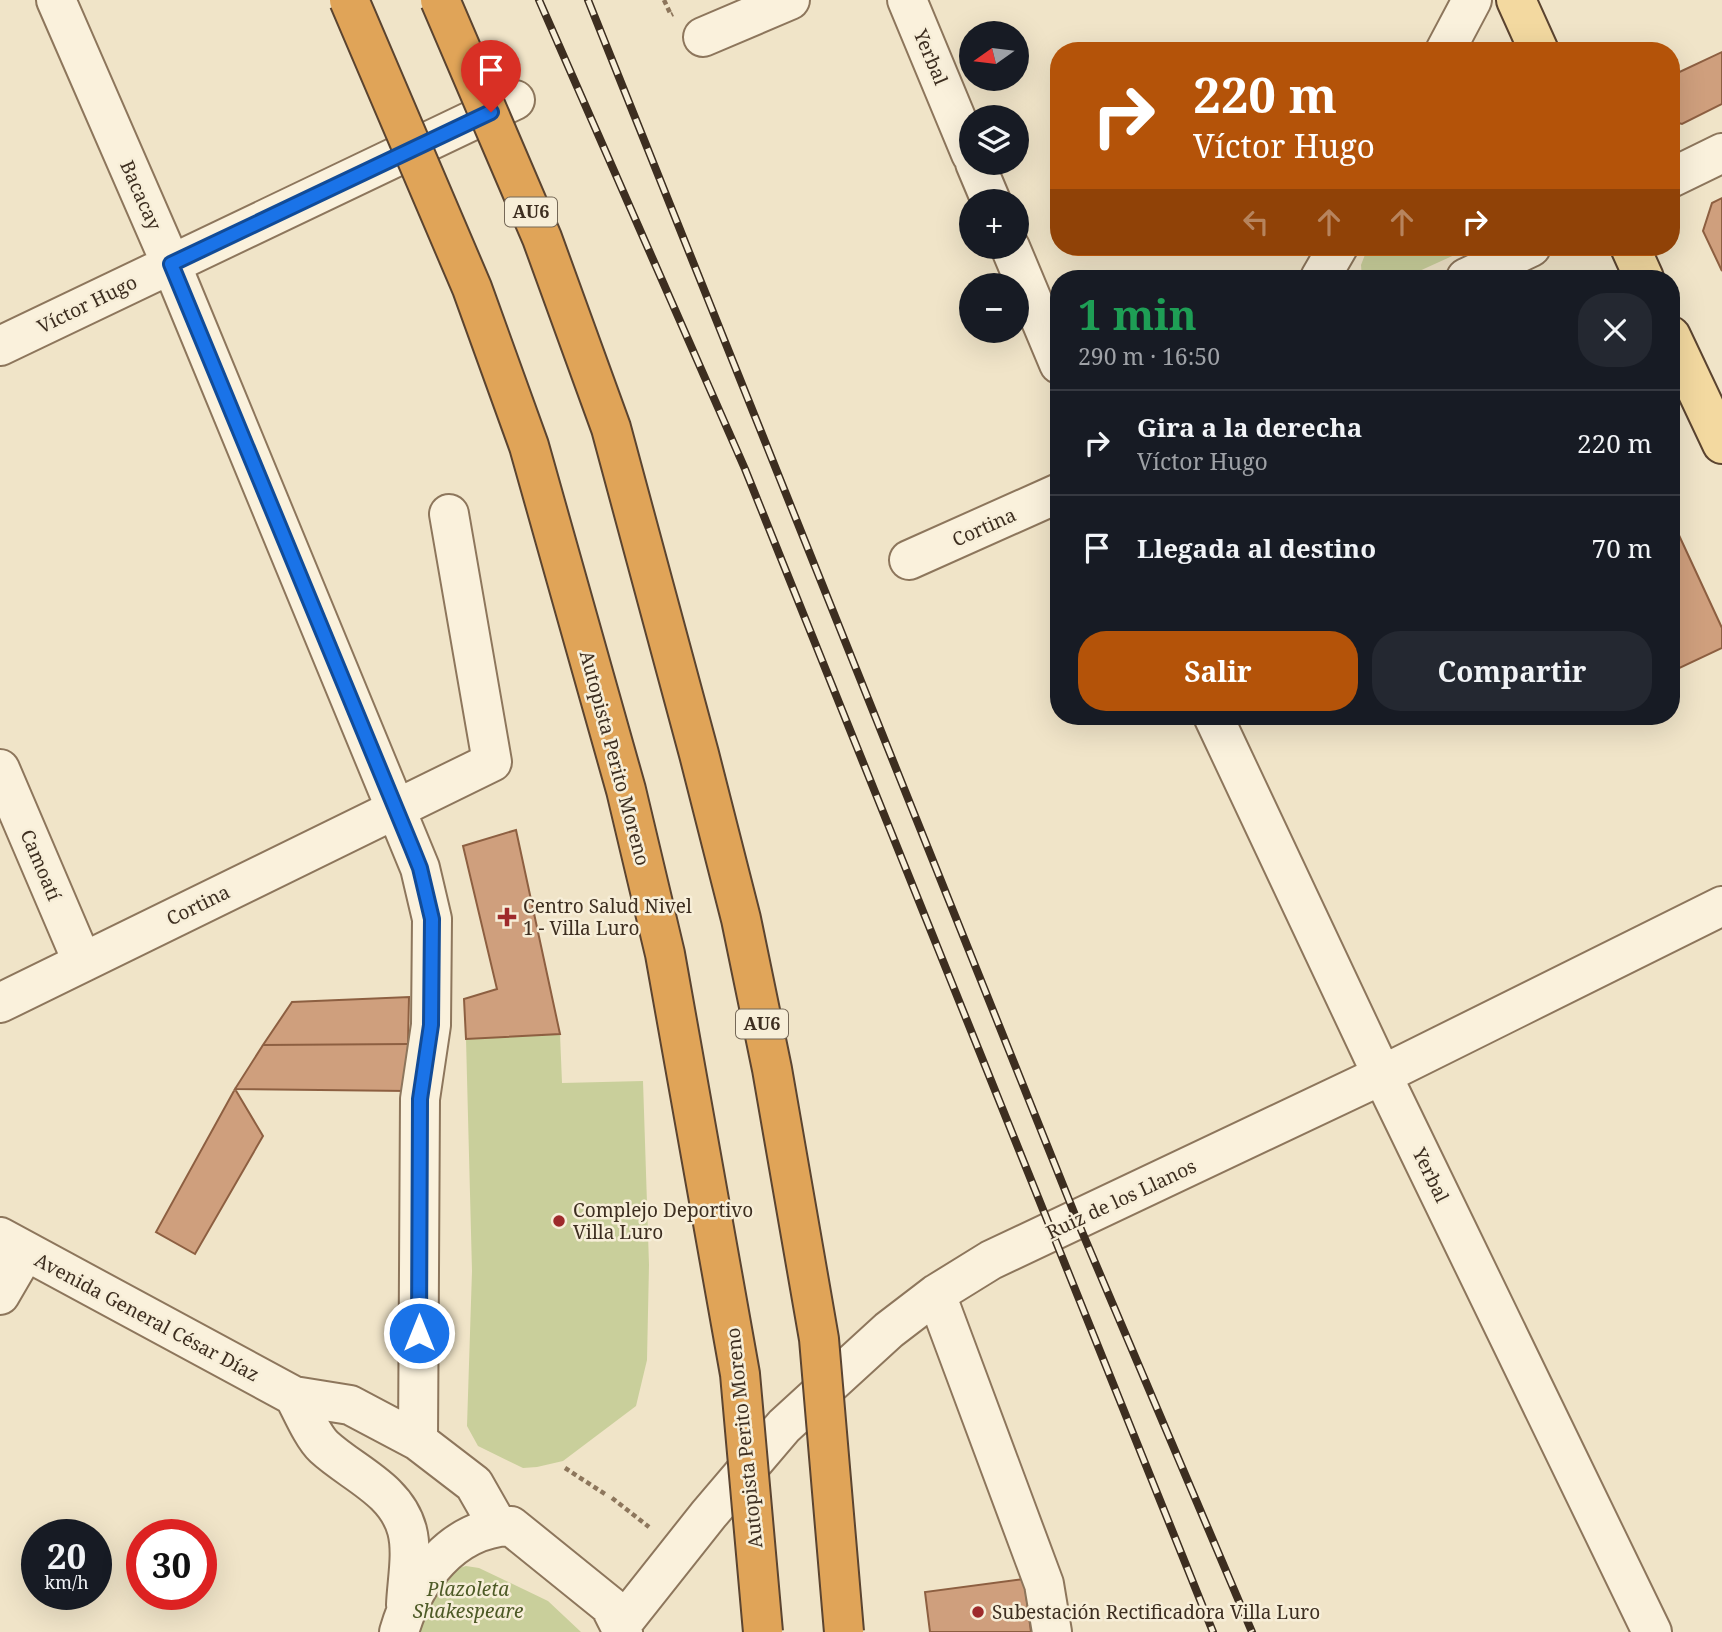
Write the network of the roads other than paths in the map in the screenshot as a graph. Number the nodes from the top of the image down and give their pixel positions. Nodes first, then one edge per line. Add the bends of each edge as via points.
1 (56, 0) edge
2 (349, 0) edge
3 (440, 0) edge
4 (790, 0) edge
5 (907, 0) edge
6 (1472, 0) edge
7 (1516, 0) edge
8 (703, 37) dead end
9 (1449, 42) edge
10 (1535, 42) edge
11 (515, 100) dead end
12 (959, 125) edge
13 (1722, 153) edge
14 (1680, 174) edge
15 (1512, 256) edge
16 (1015, 259) edge
17 (171, 264) junction
18 (1483, 270) edge
19 (1050, 343) edge
20 (0, 346) edge
21 (1680, 355) edge
22 (1722, 444) edge
23 (1050, 497) edge
24 (449, 514) dead end
25 (909, 560) dead end
26 (1217, 725) edge
27 (0, 769) edge
28 (396, 809) junction
29 (1722, 906) edge
30 (82, 961) junction
31 (0, 1003) edge
32 (1382, 1074) junction
33 (12, 1245) edge
34 (936, 1294) junction
35 (0, 1296) edge
36 (294, 1396) junction
37 (418, 1441) junction
38 (498, 1526) junction
39 (402, 1620) edge
40 (622, 1628) edge
41 (763, 1632) edge
42 (844, 1632) edge
43 (1052, 1632) edge
44 (1652, 1632) edge

1 - 17 street, Bacacay
2 - 41 highway, Autopista Perito Moreno, bridge via 472,288 524,434 626,790 664,954 740,1374
3 - 42 highway, AU6, bridge via 542,237 611,428 738,906 819,1339
4 - 8 street
5 - 12 street, Yerbal
6 - 9 street
7 - 10 main road
11 - 17 street, Víctor Hugo
13 - 14 street
15 - 18 street
16 - 19 street
17 - 20 street, Víctor Hugo
17 - 28 street, Bacacay
21 - 22 main road
23 - 25 street, Cortina
24 - 28 street, Cortina via 492,762
26 - 32 street, Yerbal
27 - 30 street, Camoatí
28 - 30 street, Cortina
28 - 37 street, Bacacay via 420,868 432,919 431,1025 420,1099
29 - 32 street, Ruiz de los Llanos
30 - 31 street, Cortina
32 - 34 street, Ruiz de los Llanos via 991,1260
32 - 44 street, Yerbal
33 - 35 street
33 - 36 street, Avenida General César Díaz
34 - 40 street, Ruiz de los Llanos via 888,1330 784,1426
34 - 43 street via 1044,1584
36 - 37 street, Avenida General César Díaz via 350,1405
36 - 39 street via 322,1446 383,1492 407,1530
37 - 38 street, Avenida General César Díaz via 474,1484
38 - 39 street via 480,1531 436,1561 418,1584
38 - 40 street via 511,1526 544,1551 610,1606

